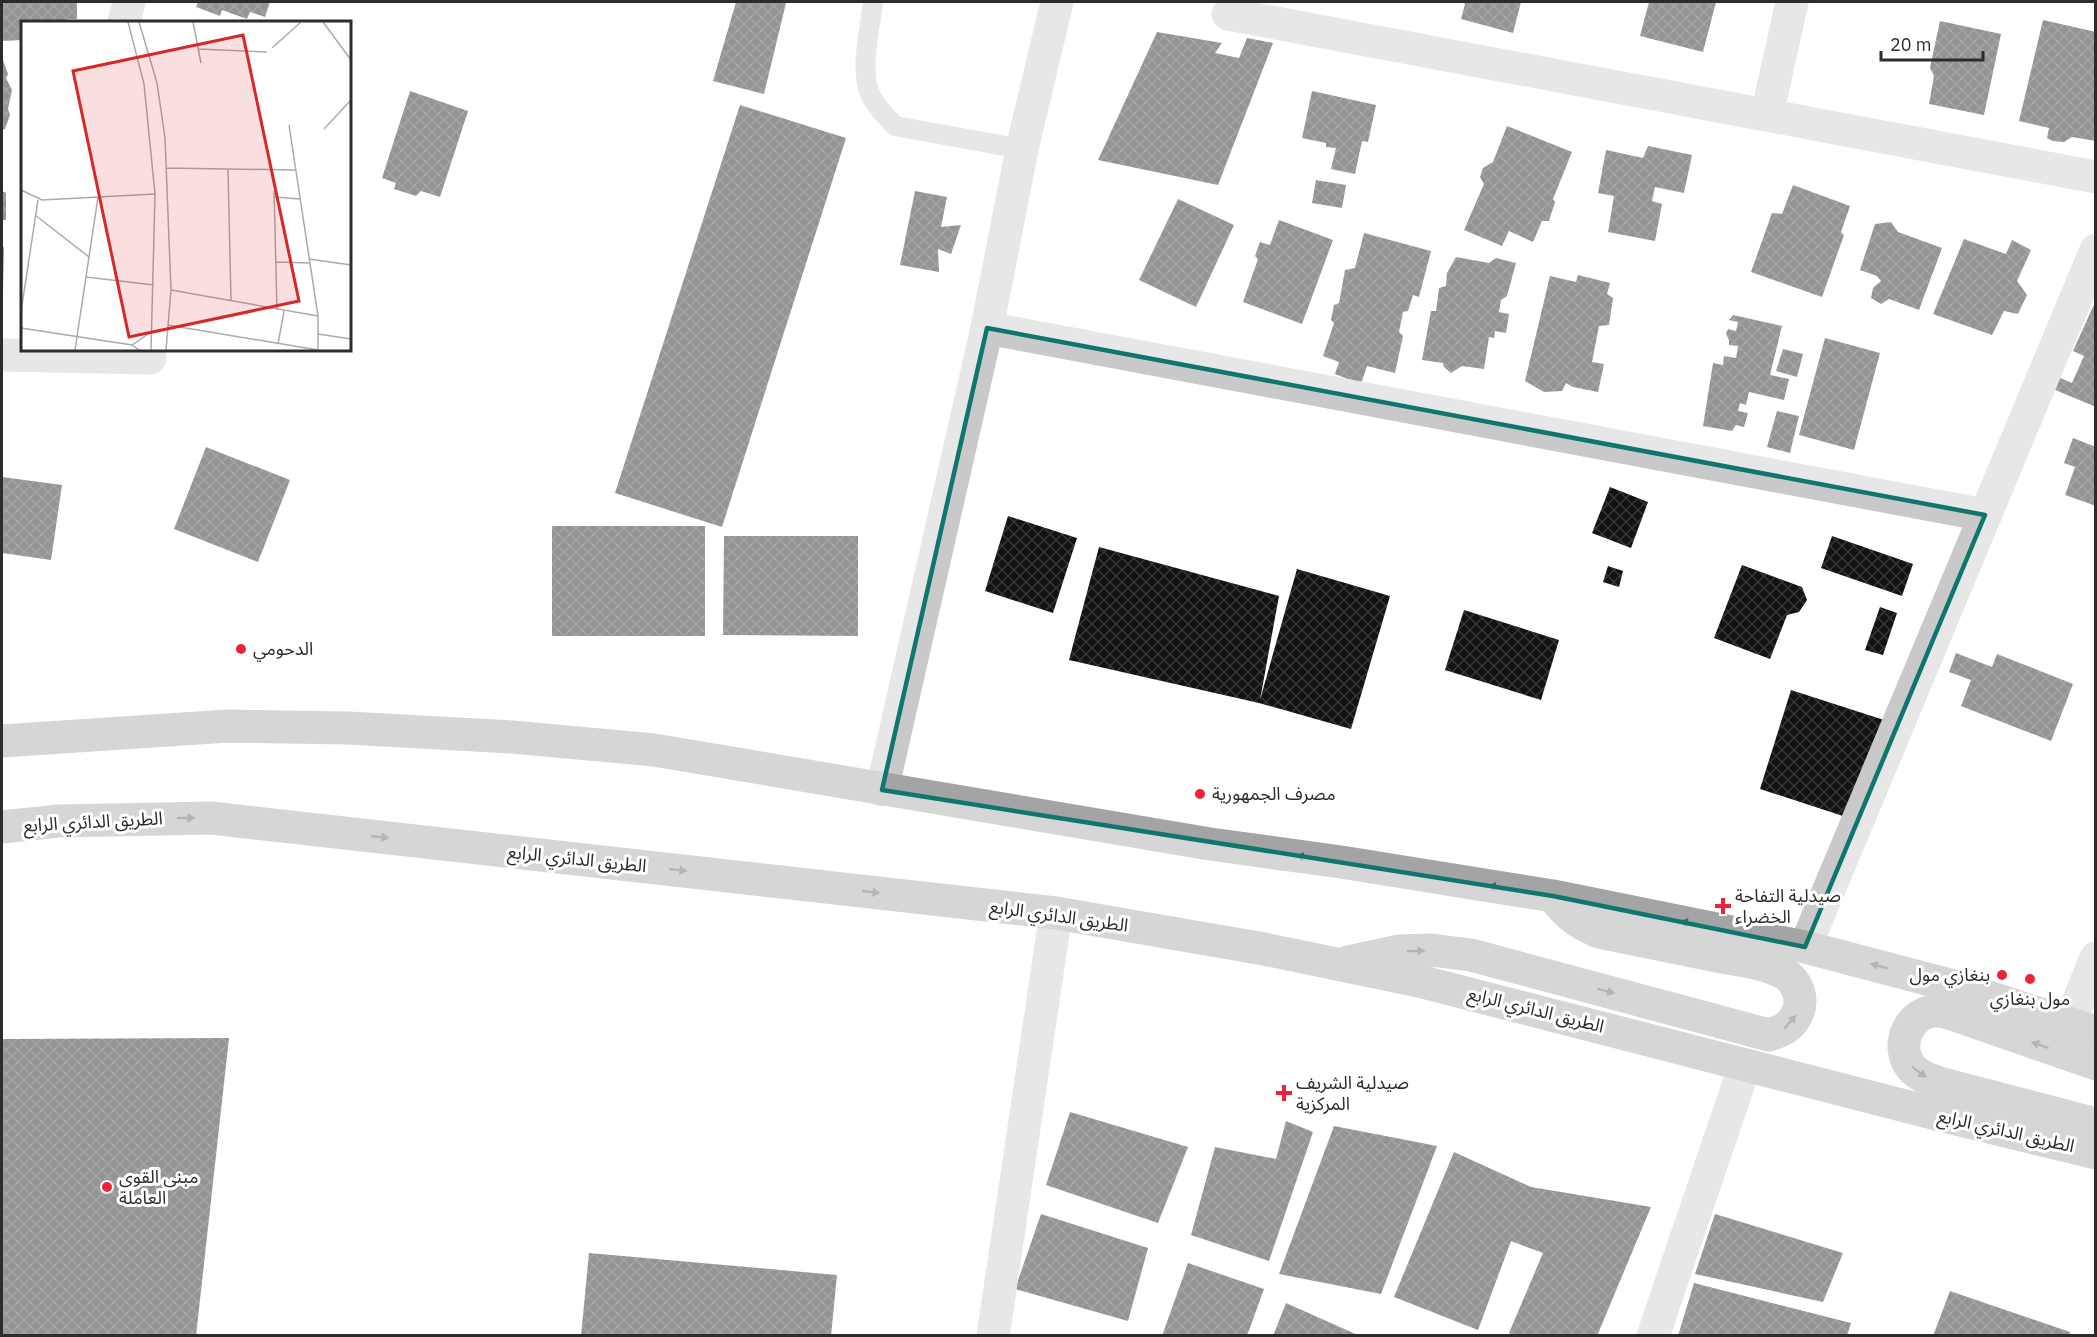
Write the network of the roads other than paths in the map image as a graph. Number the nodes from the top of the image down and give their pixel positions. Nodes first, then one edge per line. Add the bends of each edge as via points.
1 (129, 2) edge
2 (873, 2) edge
3 (1058, 2) edge
4 (1792, 2) edge
5 (1272, 12) edge
6 (1228, 14) dead end
7 (124, 21) edge
8 (1767, 115) junction
9 (1022, 149) junction
10 (2096, 177) edge
11 (2096, 250) edge
12 (987, 328) junction
13 (37, 353) edge
14 (2, 355) edge
15 (150, 358) dead end
16 (1985, 515) junction
17 (2, 741) edge
18 (882, 790) junction
19 (2, 827) edge
20 (1553, 897) junction
21 (1056, 913) junction
22 (1805, 946) junction
23 (2096, 958) edge
24 (1338, 964) junction
25 (2083, 1028) edge
26 (2096, 1064) edge
27 (1745, 1065) junction
28 (2091, 1149) edge
29 (993, 1335) edge
30 (1653, 1335) edge

1 - 7 street
2 - 9 lane via 865,70 870,95 896,126
3 - 9 street
4 - 8 street
5 - 6 street
5 - 8 street
8 - 10 street
9 - 12 street
11 - 16 street
12 - 16 street
12 - 18 street
13 - 14 street
13 - 15 street
16 - 22 street
17 - 18 main road via 228,726 512,737 654,750
20 -> 18 main road
19 -> 21 main road, الطريق الدائري الرابع via 59,821 211,818
22 -> 20 main road
24 -> 20 main road via 1398,951 1471,955 1768,1035 1782,1031 1799,1011 1800,997 1785,974 1755,964 1599,932 1579,924
21 - 24 main road, الطريق الدائري الرابع
21 - 29 street
25 -> 22 main road via 1961,988
23 - 25 street
24 - 27 main road, الطريق الدائري الرابع via 1473,994
26 -> 28 main road via 1937,1011 1917,1019 1904,1038 1904,1054 1911,1068 1923,1077
27 - 28 main road, الطريق الدائري الرابع
27 - 30 street

